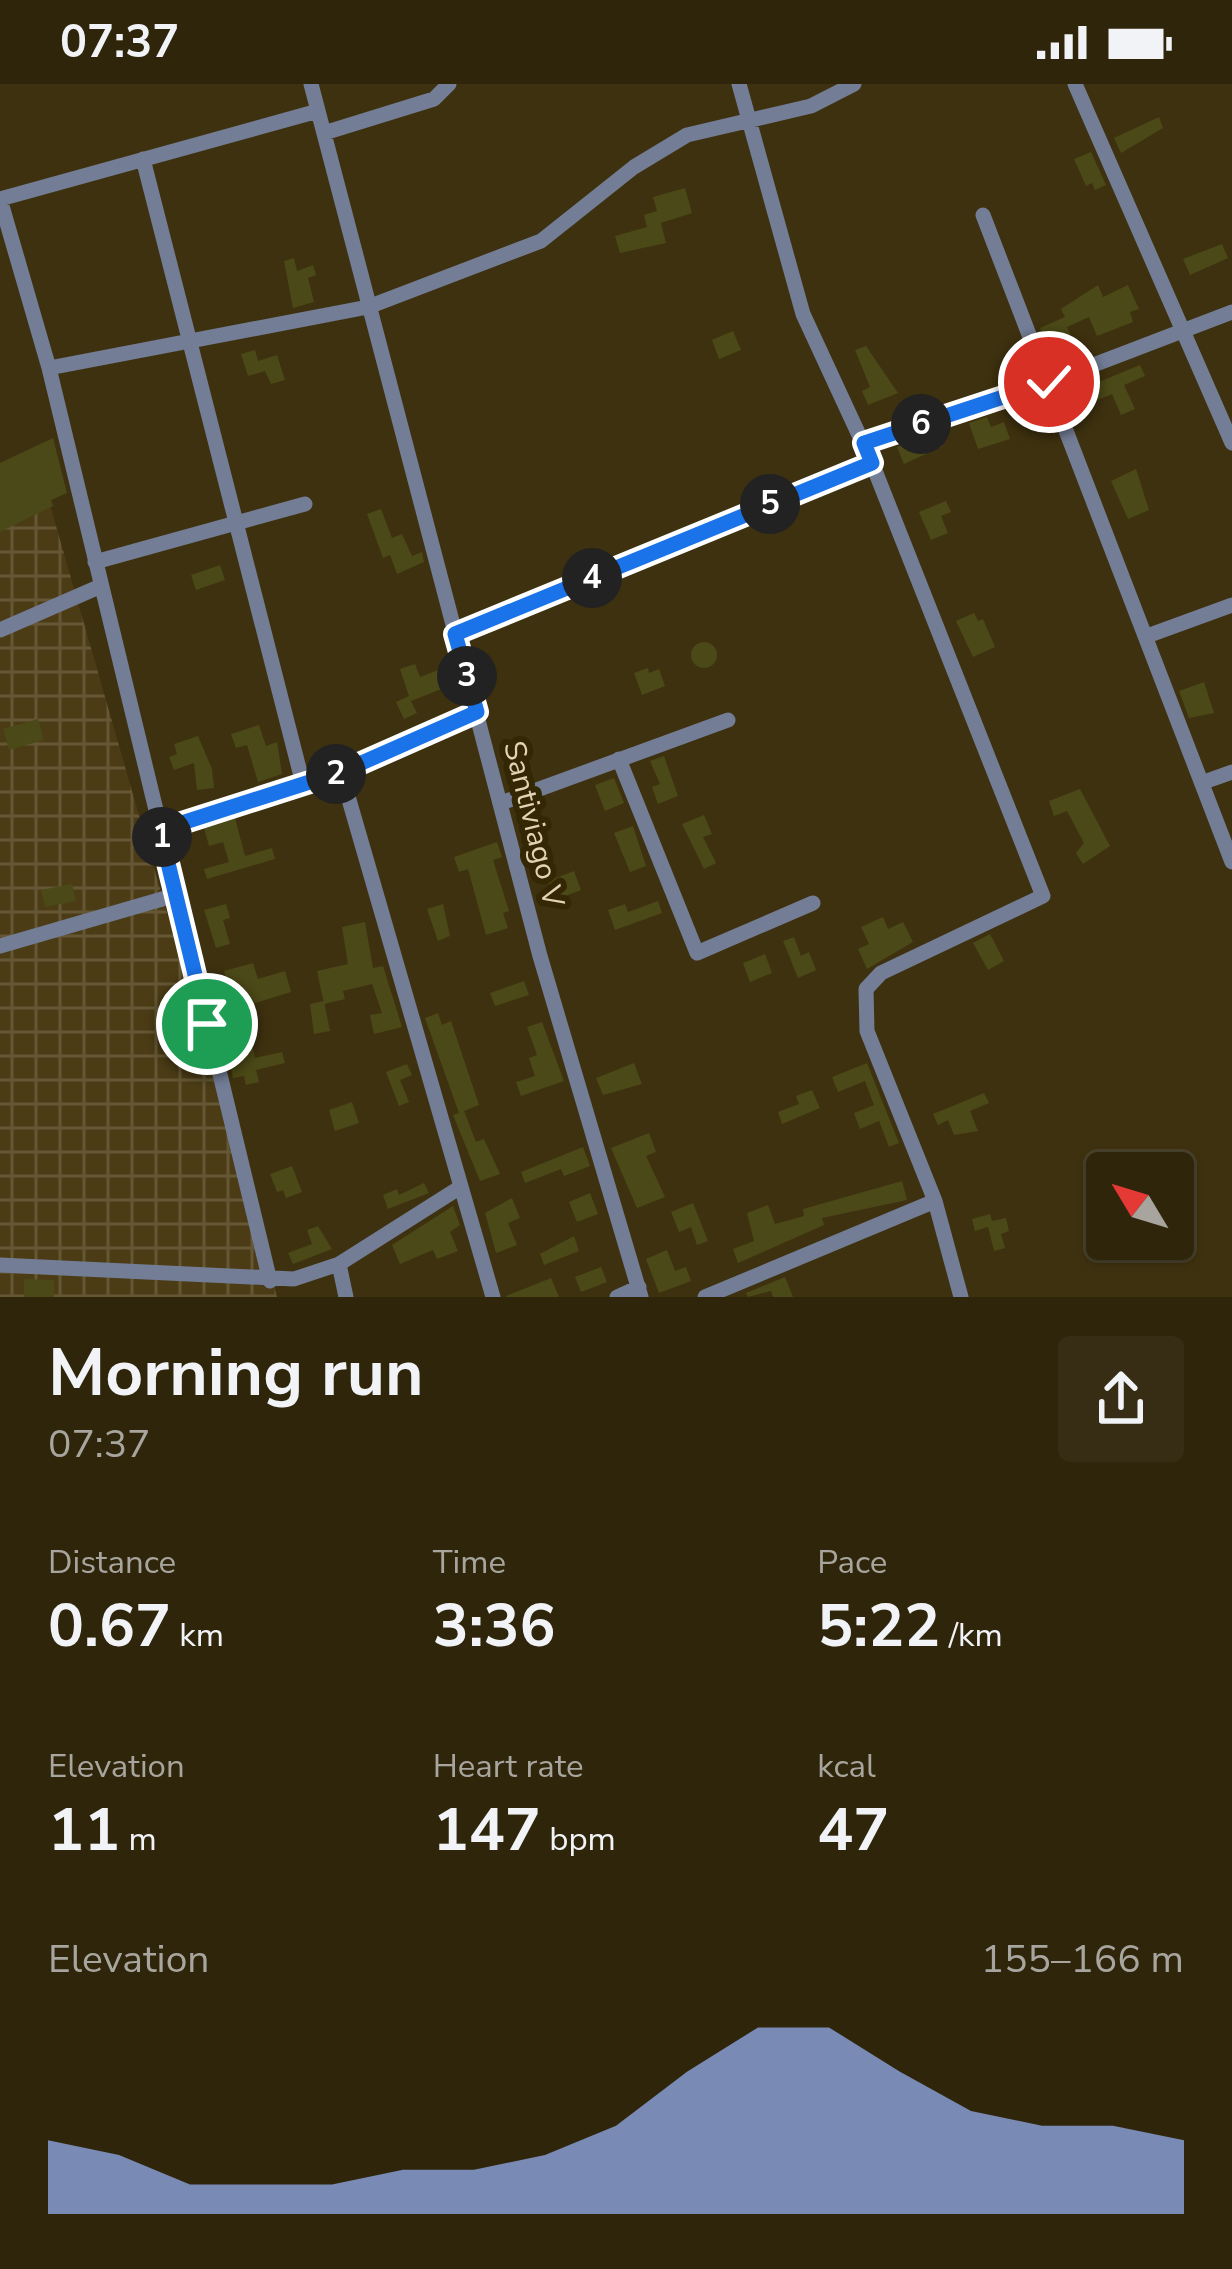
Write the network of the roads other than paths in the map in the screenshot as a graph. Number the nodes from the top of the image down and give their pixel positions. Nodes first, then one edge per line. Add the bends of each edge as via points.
1 (311, 84) edge
2 (449, 84) edge
3 (740, 84) edge
4 (854, 84) edge
5 (1076, 84) edge
6 (318, 111) junction
7 (747, 116) junction
8 (324, 134) junction
9 (143, 159) junction
10 (0, 199) edge
11 (983, 215) dead end
12 (368, 307) junction
13 (1232, 312) edge
14 (1184, 330) junction
15 (188, 344) junction
16 (49, 368) junction
17 (1049, 382) junction
18 (864, 443) junction
19 (1232, 443) edge
20 (872, 463) junction
21 (305, 504) dead end
22 (236, 520) junction
23 (95, 562) junction
24 (101, 586) junction
25 (1232, 605) edge
26 (0, 630) edge
27 (455, 634) junction
28 (1147, 635) junction
29 (477, 712) junction
30 (728, 720) dead end
31 (620, 759) junction
32 (341, 772) junction
33 (1232, 772) edge
34 (1204, 782) junction
35 (303, 784) junction
36 (501, 803) junction
37 (160, 830) junction
38 (1232, 862) edge
39 (176, 895) junction
40 (813, 903) dead end
41 (0, 946) edge
42 (459, 1188) junction
43 (935, 1201) junction
44 (339, 1264) junction
45 (0, 1265) edge
46 (270, 1281) junction
47 (640, 1292) edge
48 (346, 1297) edge
49 (493, 1297) edge
50 (617, 1297) edge
51 (705, 1297) edge
52 (961, 1297) edge

1 - 6 street, Santiviago V
2 - 8 street via 434,99
3 - 7 street
4 - 7 street via 811,106
5 - 14 street
6 - 8 street, Santiviago V
6 - 9 street
7 - 12 street via 664,148 542,241
7 - 18 street via 803,314
8 - 12 street, Santiviago V
9 - 10 street
9 - 15 street
10 - 16 street
11 - 17 street
12 - 15 street
12 - 27 street, Santiviago V
13 - 14 street
14 - 17 street
14 - 19 street
15 - 16 street
15 - 22 street
16 - 23 street
17 - 18 street
17 - 28 street
18 - 20 street
20 - 27 street
20 - 43 street via 1043,896 881,973 866,988 867,1031
21 - 22 street
22 - 23 street
22 - 35 street
23 - 24 street
24 - 26 street
24 - 37 street
25 - 28 street
27 - 29 street, Santiviago V
28 - 34 street
29 - 32 street
29 - 36 street, Santiviago V
30 - 31 street
31 - 36 street
31 - 40 street via 698,953
32 - 35 street
32 - 42 street
33 - 34 street
34 - 38 street
35 - 37 street
36 - 47 street, Santiviago V
37 - 39 street
39 - 41 street
39 - 46 street
42 - 44 street
42 - 49 street
43 - 51 street
43 - 52 street
44 - 46 street
44 - 48 street
45 - 46 street
47 - 50 street

